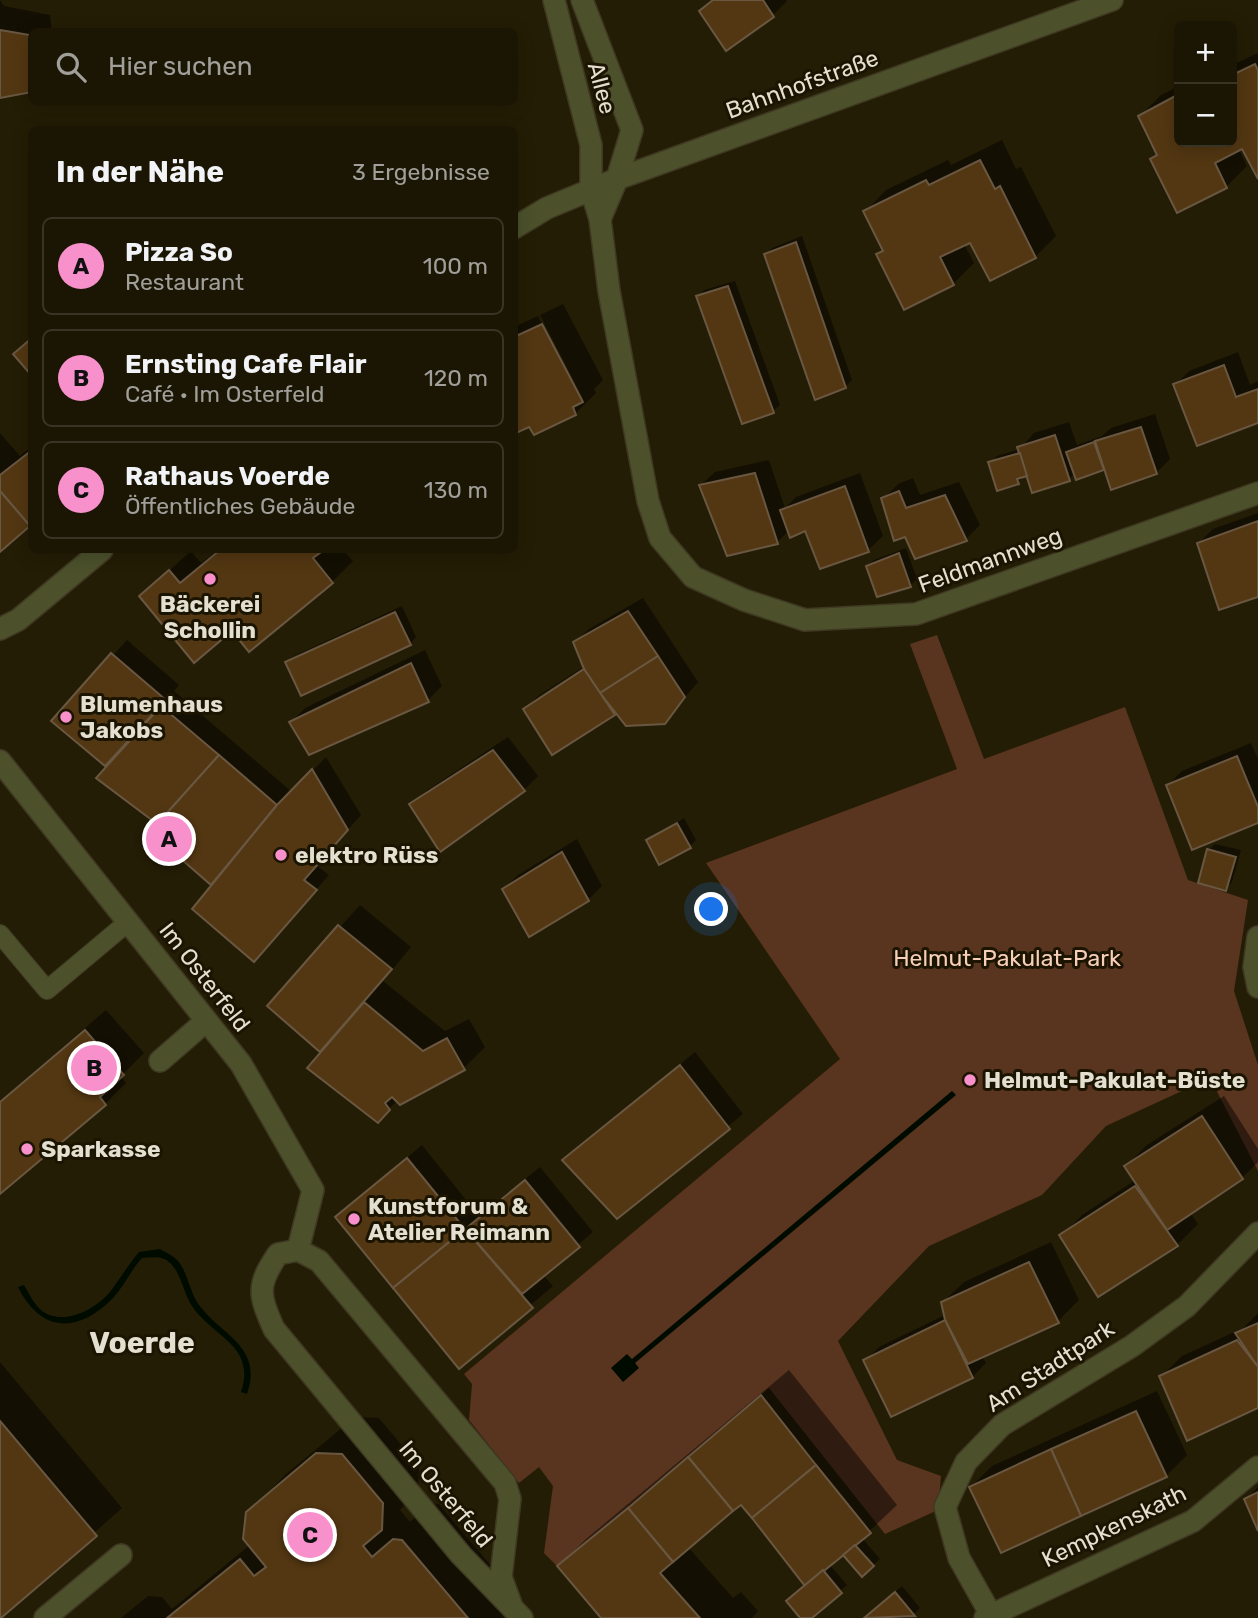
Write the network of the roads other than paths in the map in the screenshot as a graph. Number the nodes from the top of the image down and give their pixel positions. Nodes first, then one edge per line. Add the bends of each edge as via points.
1 (554, 0) edge
2 (582, 0) edge
3 (1112, 0) edge
4 (617, 179) junction
5 (591, 190) junction
6 (600, 219) junction
7 (518, 226) edge
8 (1258, 493) edge
9 (98, 553) edge
10 (0, 629) edge
11 (0, 761) edge
12 (128, 922) junction
13 (0, 934) edge
14 (1258, 937) edge
15 (1258, 987) edge
16 (206, 1021) junction
17 (160, 1061) dead end
18 (1258, 1233) edge
19 (298, 1250) junction
20 (1258, 1467) edge
21 (121, 1556) dead end
22 (517, 1612) edge
23 (990, 1617) edge
24 (45, 1618) edge

1 - 5 street, Allee via 591,145
2 - 4 street, Allee via 632,130
3 - 4 street, Bahnhofstraße
4 - 5 street, Bahnhofstraße
4 - 6 street
5 - 6 street, Feldmannweg
5 - 7 street, Bahnhofstraße
6 - 8 street, Feldmannweg via 633,422 660,538 692,577 744,600 805,620 916,614
9 - 10 street via 18,620
11 - 12 street, Im Osterfeld
12 - 13 lane via 47,989
12 - 16 street, Im Osterfeld
14 - 15 street via 1254,967
16 - 17 street
16 - 19 street, Im Osterfeld via 241,1064 313,1190
18 - 23 street, Am Stadtpark via 1187,1306 1132,1346 1002,1425 967,1462 945,1507 959,1558
19 - 22 street, Im Osterfeld via 319,1261 505,1483 510,1499 501,1577
19 - 22 street, Im Osterfeld via 278,1254 264,1274 260,1297 274,1329 461,1555
20 - 23 street, Kempkenskath via 1193,1521
21 - 24 street

